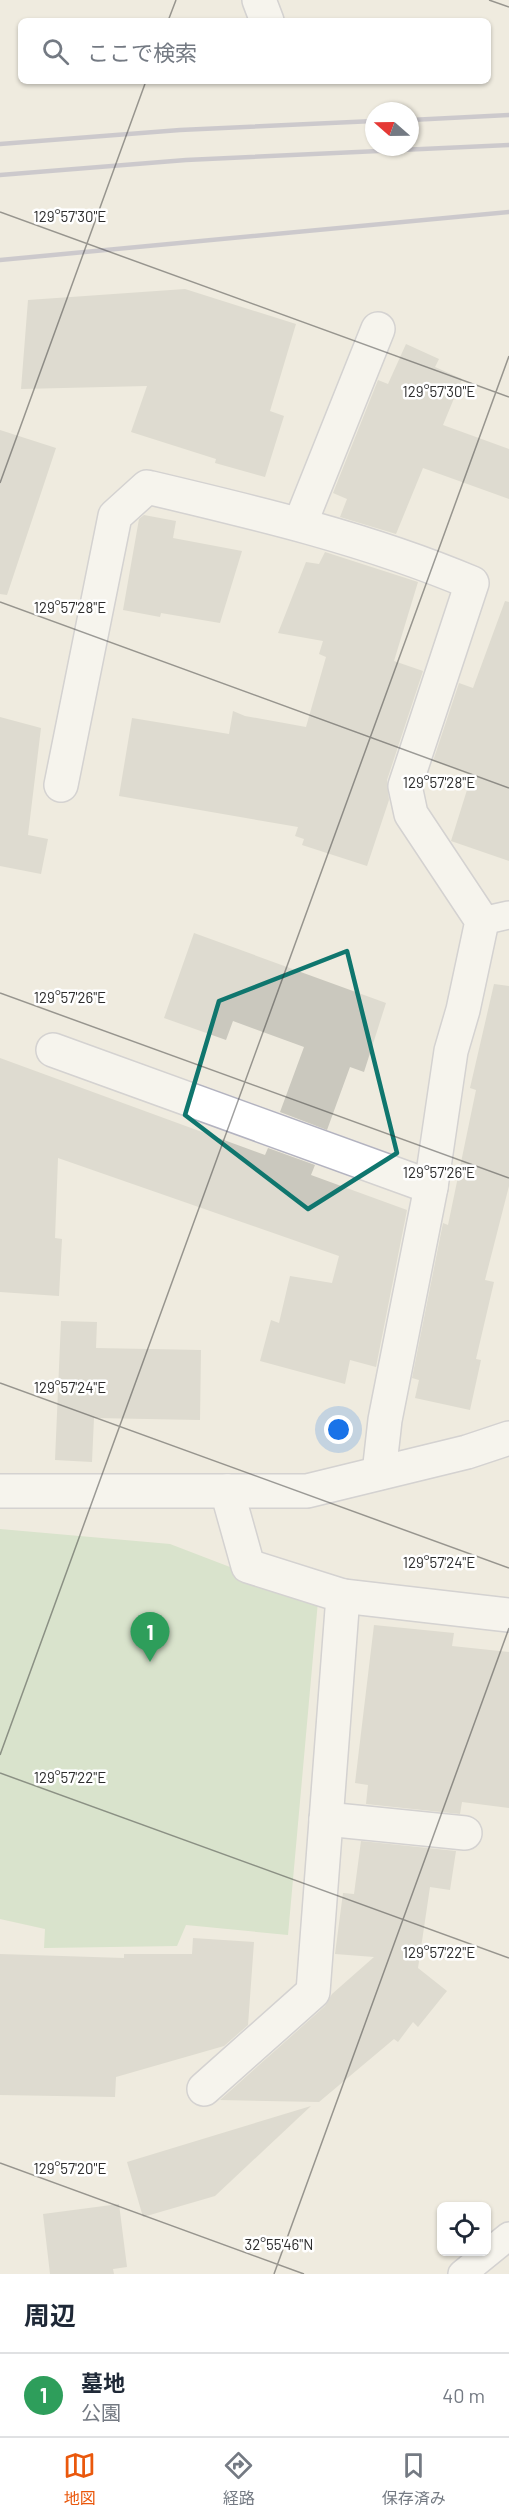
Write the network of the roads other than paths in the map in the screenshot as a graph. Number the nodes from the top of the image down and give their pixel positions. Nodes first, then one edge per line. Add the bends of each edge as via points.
1 (259, 0) edge
2 (266, 18) edge
3 (378, 329) dead end
4 (300, 524) junction
5 (61, 785) dead end
6 (496, 918) edge
7 (53, 1050) dead end
8 (432, 1187) junction
9 (509, 1437) edge
10 (379, 1473) junction
11 (0, 1491) edge
12 (227, 1491) junction
13 (343, 1596) junction
14 (509, 1615) edge
15 (326, 1819) junction
16 (465, 1833) dead end
17 (204, 2089) dead end
18 (509, 2236) edge
19 (462, 2274) edge

1 - 2 street
3 - 4 street
4 - 5 street via 147,487 115,516
4 - 6 street via 471,583 405,786 411,814
6 - 8 street via 451,1052
7 - 8 street
8 - 10 street via 385,1420
9 - 10 street via 467,1452
10 - 12 street via 307,1491
11 - 12 street
12 - 13 street via 248,1566
13 - 14 street
13 - 15 street
15 - 16 street
15 - 17 street via 314,1992
18 - 19 lane

